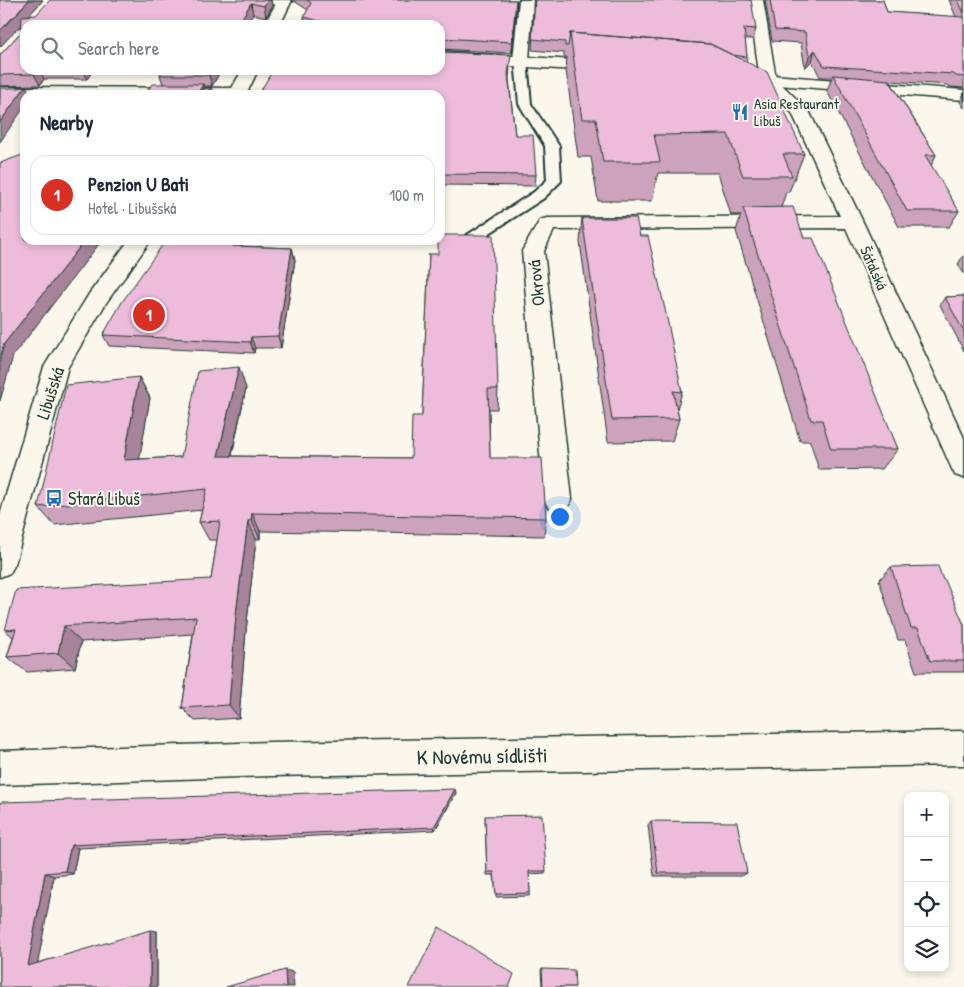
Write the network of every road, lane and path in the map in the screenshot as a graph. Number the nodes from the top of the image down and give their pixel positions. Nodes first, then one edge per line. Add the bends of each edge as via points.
1 (526, 0) edge
2 (756, 0) edge
3 (280, 1) edge
4 (274, 20) edge
5 (445, 56) edge
6 (521, 60) junction
7 (619, 68) edge
8 (248, 75) edge
9 (716, 75) edge
10 (768, 80) junction
11 (240, 90) edge
12 (0, 92) edge
13 (20, 92) edge
14 (964, 95) edge
15 (853, 222) junction
16 (466, 242) edge
17 (136, 245) edge
18 (964, 467) edge
19 (558, 499) dead end
20 (2, 550) edge
21 (964, 748) edge
22 (0, 768) edge

1 - 6 street
2 - 10 street
3 - 4 street
5 - 6 street
6 - 7 street
6 - 16 lane via 525,104 552,146 554,181 539,195
8 - 11 street
9 - 10 street
10 - 14 street
10 - 15 street, Šátalská via 800,111
12 - 13 street
15 - 18 street, Šátalská
15 - 19 street, Okrová via 548,224 533,251
17 - 20 street, Libušská via 56,367
21 - 22 street, K Novému sídlišti via 270,759

